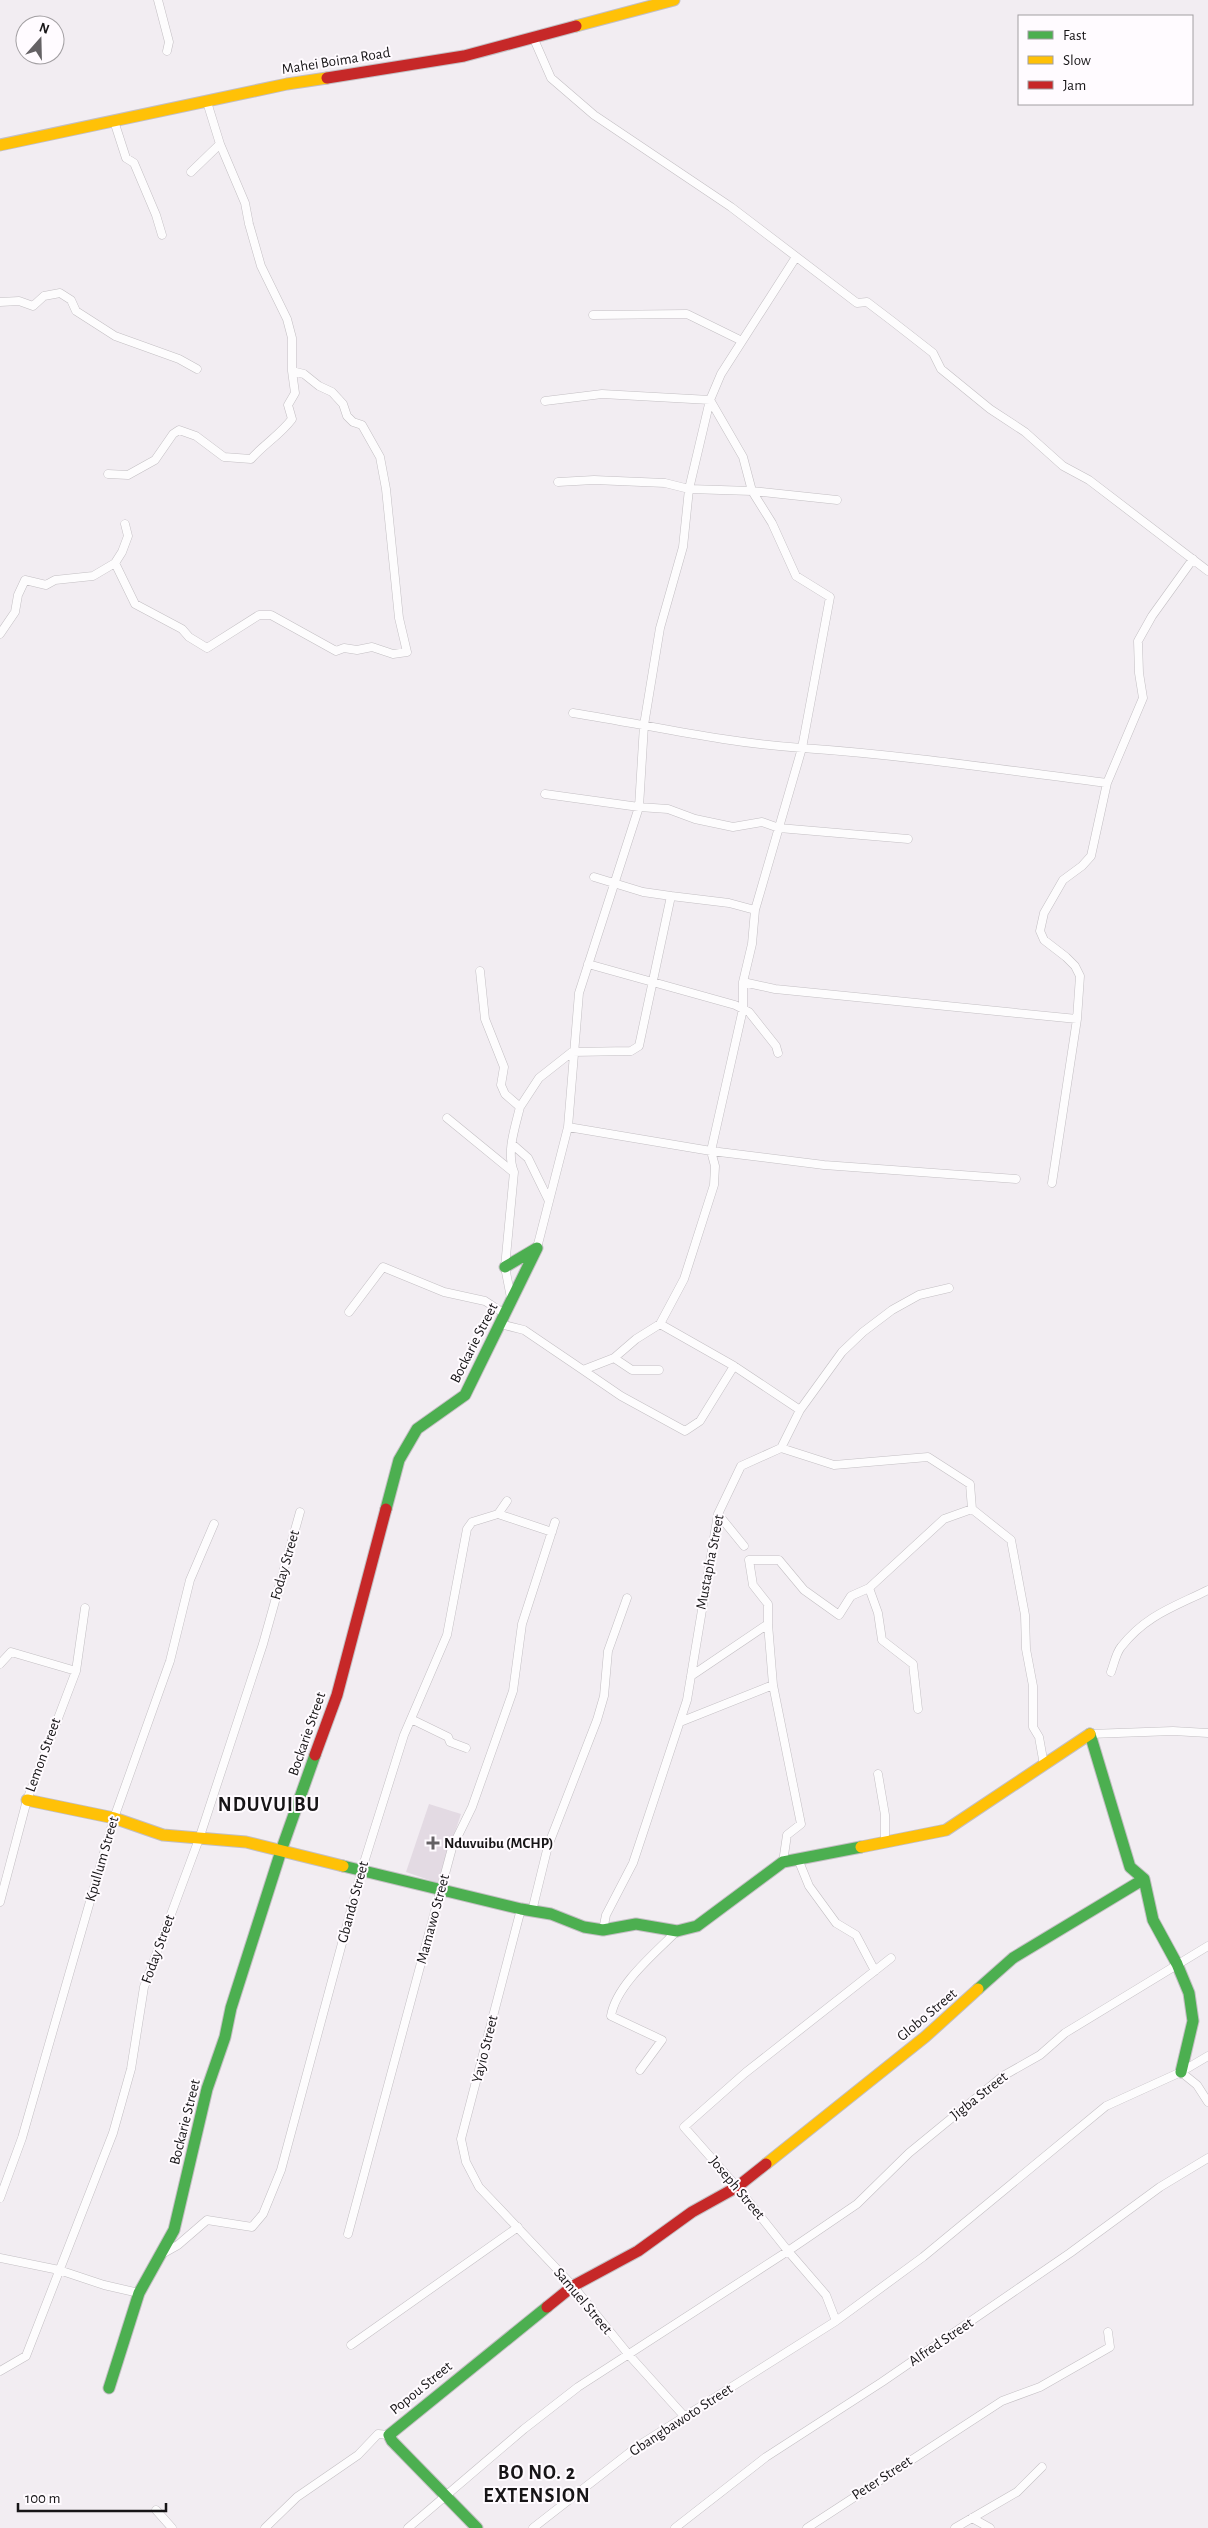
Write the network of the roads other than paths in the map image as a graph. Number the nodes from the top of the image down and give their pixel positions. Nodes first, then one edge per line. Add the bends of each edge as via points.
1 (158, 0) edge
2 (674, 0) edge
3 (533, 37) junction
4 (167, 51) dead end
5 (207, 102) junction
6 (114, 121) junction
7 (220, 144) junction
8 (0, 145) edge
9 (191, 172) dead end
10 (162, 235) dead end
11 (796, 257) junction
12 (0, 302) edge
13 (594, 315) dead end
14 (742, 341) junction
15 (197, 369) dead end
16 (292, 371) junction
17 (710, 400) junction
18 (545, 401) dead end
19 (108, 474) dead end
20 (558, 482) dead end
21 (689, 489) junction
22 (752, 491) junction
23 (837, 500) dead end
24 (125, 524) dead end
25 (1193, 559) junction
26 (115, 563) junction
27 (1208, 571) edge
28 (0, 634) edge
29 (573, 713) dead end
30 (644, 725) junction
31 (802, 748) junction
32 (1107, 783) junction
33 (545, 794) dead end
34 (639, 807) junction
35 (779, 828) junction
36 (908, 839) dead end
37 (594, 877) dead end
38 (615, 884) junction
39 (671, 896) junction
40 (755, 910) junction
41 (588, 964) junction
42 (480, 971) dead end
43 (652, 982) junction
44 (743, 982) junction
45 (743, 1009) junction
46 (1077, 1019) junction
47 (572, 1052) junction
48 (778, 1053) dead end
49 (520, 1107) junction
50 (447, 1118) dead end
51 (568, 1127) junction
52 (512, 1144) junction
53 (711, 1151) junction
54 (514, 1172) junction
55 (1016, 1179) dead end
56 (1052, 1183) dead end
57 (549, 1201) junction
58 (537, 1248) junction
59 (505, 1267) junction
60 (949, 1288) dead end
61 (512, 1300) junction
62 (350, 1312) dead end
63 (503, 1319) junction
64 (660, 1324) junction
65 (614, 1358) junction
66 (734, 1366) junction
67 (582, 1370) junction
68 (659, 1370) dead end
69 (800, 1410) junction
70 (781, 1448) junction
71 (507, 1501) dead end
72 (972, 1509) junction
73 (300, 1512) dead end
74 (498, 1514) junction
75 (718, 1514) junction
76 (556, 1522) dead end
77 (214, 1524) dead end
78 (552, 1532) junction
79 (744, 1546) dead end
80 (870, 1588) junction
81 (1208, 1590) edge
82 (627, 1598) dead end
83 (85, 1608) dead end
84 (768, 1624) junction
85 (0, 1664) edge
86 (76, 1671) junction
87 (1110, 1672) dead end
88 (691, 1676) junction
89 (773, 1685) junction
90 (918, 1709) dead end
91 (411, 1718) junction
92 (680, 1722) junction
93 (1208, 1733) edge
94 (1090, 1734) junction
95 (466, 1748) dead end
96 (1044, 1765) junction
97 (878, 1774) dead end
98 (27, 1800) junction
99 (114, 1818) junction
100 (199, 1839) junction
101 (885, 1843) junction
102 (281, 1851) junction
103 (798, 1859) junction
104 (783, 1862) junction
105 (362, 1869) junction
106 (1144, 1879) junction
107 (441, 1888) junction
108 (0, 1902) edge
109 (527, 1910) junction
110 (603, 1930) junction
111 (676, 1931) junction
112 (1208, 1946) edge
113 (891, 1958) dead end
114 (1180, 1962) junction
115 (875, 1971) junction
116 (1208, 2056) edge
117 (640, 2070) dead end
118 (1181, 2072) junction
119 (1208, 2102) edge
120 (1208, 2158) edge
121 (479, 2187) joint
122 (737, 2187) junction
123 (0, 2198) edge
124 (518, 2227) junction
125 (348, 2234) dead end
126 (788, 2251) junction
127 (162, 2254) junction
128 (0, 2258) edge
129 (59, 2270) junction
130 (573, 2286) junction
131 (139, 2292) junction
132 (836, 2321) junction
133 (1108, 2332) dead end
134 (350, 2345) dead end
135 (629, 2355) junction
136 (0, 2371) edge
137 (108, 2388) dead end
138 (686, 2417) junction
139 (389, 2435) junction
140 (1042, 2468) dead end
141 (447, 2496) junction
142 (156, 2510) dead end
143 (972, 2518) junction
144 (810, 2527) edge
145 (172, 2528) edge
146 (265, 2528) edge
147 (408, 2528) edge
148 (477, 2528) edge
149 (533, 2528) edge
150 (675, 2528) edge
151 (955, 2528) edge
152 (990, 2528) edge

1 - 4 street via 169,42
2 - 3 street, Mahei Boima Road
3 - 5 street, Mahei Boima Road via 464,56 287,84
3 - 11 street via 551,78 594,115 731,207
5 - 6 street, Mahei Boima Road
5 - 7 street
6 - 8 street, Mahei Boima Road
6 - 10 street via 126,158 134,163
7 - 9 street
7 - 16 street via 245,203 261,266 287,319 292,338
11 - 14 street
11 - 25 street via 857,303 867,302 892,321 933,353 941,369 990,409
12 - 15 street via 19,301 33,306 44,296 60,293 71,300 76,311 115,336 179,359
13 - 14 street via 687,314
14 - 17 street via 721,374
16 - 19 street via 294,393 288,406 292,419 251,459 224,457 196,436 179,430 155,460 128,475
16 - 26 street via 304,374 332,392 343,404 347,416 362,425 380,457 399,618 407,652 393,654 372,647 336,651 271,615 259,616 207,648 182,629 135,604
17 - 18 street via 602,394
17 - 21 street
17 - 22 street via 743,457
20 - 21 street via 594,480 666,484
21 - 22 street
21 - 30 street via 683,547 660,628
22 - 23 street
22 - 31 street via 772,523 796,576 830,596
24 - 26 street via 128,536
25 - 27 street
25 - 32 street via 1138,641 1143,698
26 - 28 street via 93,576 55,580 46,585 25,580 14,612
29 - 30 street
30 - 31 street
30 - 34 street
31 - 32 street via 948,762
31 - 35 street
32 - 46 street via 1091,856 1063,880 1044,913 1040,931 1044,940 1075,966 1080,976
33 - 34 street
34 - 35 street via 668,809 733,827 762,822
34 - 38 street
35 - 36 street
35 - 40 street
37 - 38 street
38 - 39 street
38 - 41 street
39 - 40 street via 729,903
39 - 43 street
40 - 44 street via 752,944
41 - 43 street
41 - 47 street via 579,993
42 - 49 street via 485,1020 504,1067 501,1085 505,1094
43 - 45 street
43 - 47 street via 639,1046 631,1051
44 - 45 street
44 - 46 street via 775,989
45 - 48 street via 749,1012
45 - 53 street
46 - 56 street
47 - 49 street via 539,1078
47 - 51 street
49 - 52 street
50 - 54 street
51 - 53 street
51 - 57 street
52 - 54 street via 510,1163
52 - 57 street via 528,1158
53 - 55 street via 824,1165
53 - 64 street via 715,1166 714,1185 684,1279
54 - 59 street
57 - 58 street
58 - 59 street
58 - 61 street, Bockarie Street
59 - 61 street
60 - 69 street via 919,1295 863,1332 842,1352
61 - 63 street, Bockarie Street
62 - 63 street via 383,1267 444,1292 485,1302
63 - 67 street
63 - 102 street, Bockarie Street via 465,1394 417,1429 400,1460 337,1695
64 - 65 street via 636,1338
64 - 66 street
65 - 67 street
65 - 68 street via 632,1370
66 - 67 street via 700,1421 685,1431
66 - 69 street
69 - 70 street
70 - 72 street via 834,1465 928,1458 970,1484
70 - 75 street, Mustapha Street via 741,1466
71 - 74 street
72 - 80 street via 944,1519
72 - 96 street via 1011,1540 1025,1615 1026,1650 1033,1686 1033,1727 1039,1737
73 - 100 street, Foday Street via 263,1644
74 - 78 street
74 - 91 street, Gbando Street via 472,1522 466,1529 446,1635
75 - 79 street
75 - 88 street, Mustapha Street
76 - 78 street, Mamawo Street
77 - 99 street, Kpullum Street via 190,1580 170,1661
78 - 107 street, Mamawo Street via 522,1624 513,1690 472,1807 452,1848
80 - 84 street via 851,1596 839,1615 804,1590 779,1560 748,1560 753,1585 768,1604
80 - 90 street via 882,1640 912,1664
81 - 87 street via 1143,1622 1120,1648
82 - 109 street, Yayio Street via 608,1651 604,1696 597,1720
83 - 86 street, Lemon Street
84 - 88 street
84 - 89 street
85 - 86 street via 12,1652
86 - 98 street, Lemon Street
88 - 92 street, Mustapha Street
89 - 92 street
89 - 104 street via 801,1824 787,1835
91 - 95 street
91 - 105 street, Gbando Street
92 - 110 street, Mustapha Street via 633,1863 606,1916
93 - 94 street
94 - 96 street
94 - 106 street via 1130,1867
96 - 101 street via 946,1830
97 - 101 street via 885,1815
98 - 99 street
98 - 108 street, Lemon Street
99 - 100 street via 163,1835
99 - 123 street, Kpullum Street via 22,2138
100 - 102 street via 246,1842
100 - 129 street, Foday Street via 144,1987 131,2069 113,2133
101 - 103 street
102 - 105 street
102 - 127 street, Bockarie Street via 207,2089 174,2230
103 - 104 street
103 - 115 street via 809,1886 836,1923 856,1935
104 - 111 street via 697,1926
105 - 107 street
105 - 127 street, Gbando Street via 281,2170 263,2214 252,2227 207,2220
106 - 114 street via 1153,1920 1170,1954
106 - 122 street, Globo Street via 1013,1958 925,2037
107 - 109 street
107 - 125 street, Mamawo Street
109 - 110 street
109 - 121 street, Yayio Street via 461,2139 466,2162
110 - 111 street via 636,1924
111 - 117 street via 613,2003 611,2016 662,2040
112 - 114 street, Jigba Street
113 - 115 street
114 - 118 street via 1193,2021
114 - 126 street, Jigba Street via 1064,2033 1040,2054 1003,2076 909,2152 857,2204
115 - 122 street, Joseph Street via 745,2073 684,2127
116 - 118 street, Gbangbawoto Street
118 - 119 street via 1197,2085
118 - 132 street, Gbangbawoto Street via 1106,2106 923,2257
120 - 150 street, Alfred Street via 1160,2187 882,2382 766,2457
121 - 124 street, Samuel Street
122 - 126 street, Joseph Street
122 - 130 street, Globo Street via 692,2212 638,2251
124 - 130 street, Samuel Street
124 - 134 street
126 - 132 street, Joseph Street via 826,2295
126 - 135 street, Jigba Street
127 - 131 street, Bockarie Street
128 - 129 street
129 - 131 street via 104,2285
129 - 136 street, Foday Street via 26,2356
130 - 135 street, Samuel Street
130 - 139 street, Popou Street
131 - 137 street, Bockarie Street
132 - 138 street, Gbangbawoto Street
133 - 144 street, Peter Street via 1110,2347 1040,2387 1002,2401
135 - 138 street, Samuel Street
135 - 141 street, Jigba Street via 578,2387
138 - 149 street, Gbangbawoto Street via 638,2446
139 - 141 street, Popou Street
139 - 146 street via 378,2434 358,2455 296,2497
140 - 143 street via 1017,2492
141 - 147 street, Jigba Street
141 - 148 street, Popou Street
142 - 145 street
143 - 151 street
143 - 152 street

